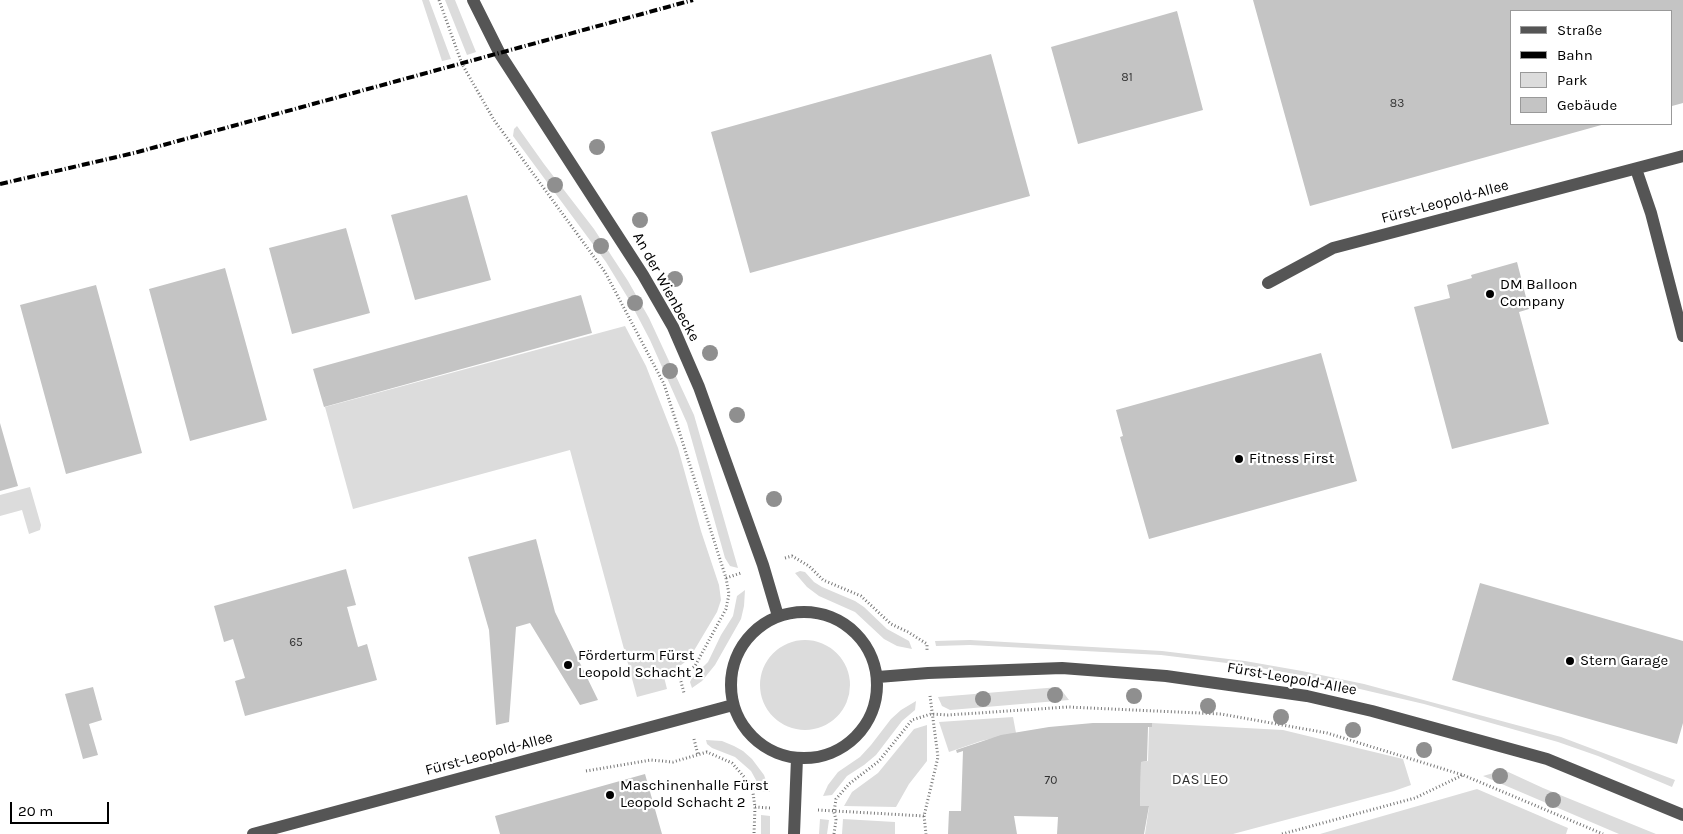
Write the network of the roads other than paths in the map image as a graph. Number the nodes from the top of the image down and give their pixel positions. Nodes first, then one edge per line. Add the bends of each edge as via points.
1 (473, 0) edge
2 (1683, 156) edge
3 (1636, 169) junction
4 (1268, 283) dead end
5 (1683, 336) edge
6 (778, 616) junction
7 (878, 677) junction
8 (733, 705) junction
9 (797, 758) junction
10 (1683, 815) edge
11 (253, 834) edge
12 (794, 834) edge

1 - 6 street, An der Wienbecke via 500,54 673,327 699,387
2 - 3 street, Fürst-Leopold-Allee
3 - 4 street, Fürst-Leopold-Allee via 1333,248
3 - 5 street via 1651,213
6 - 7 street via 800,611 822,613 843,622 860,636 872,655
6 - 8 street via 759,627 744,642 734,662 730,683
7 - 9 street via 876,701 868,724 851,743 830,755
7 - 10 street, Fürst-Leopold-Allee via 928,672 1062,668 1166,676 1307,696 1547,759
8 - 9 street via 743,727 760,744 782,756
8 - 11 street, Fürst-Leopold-Allee
9 - 12 street

